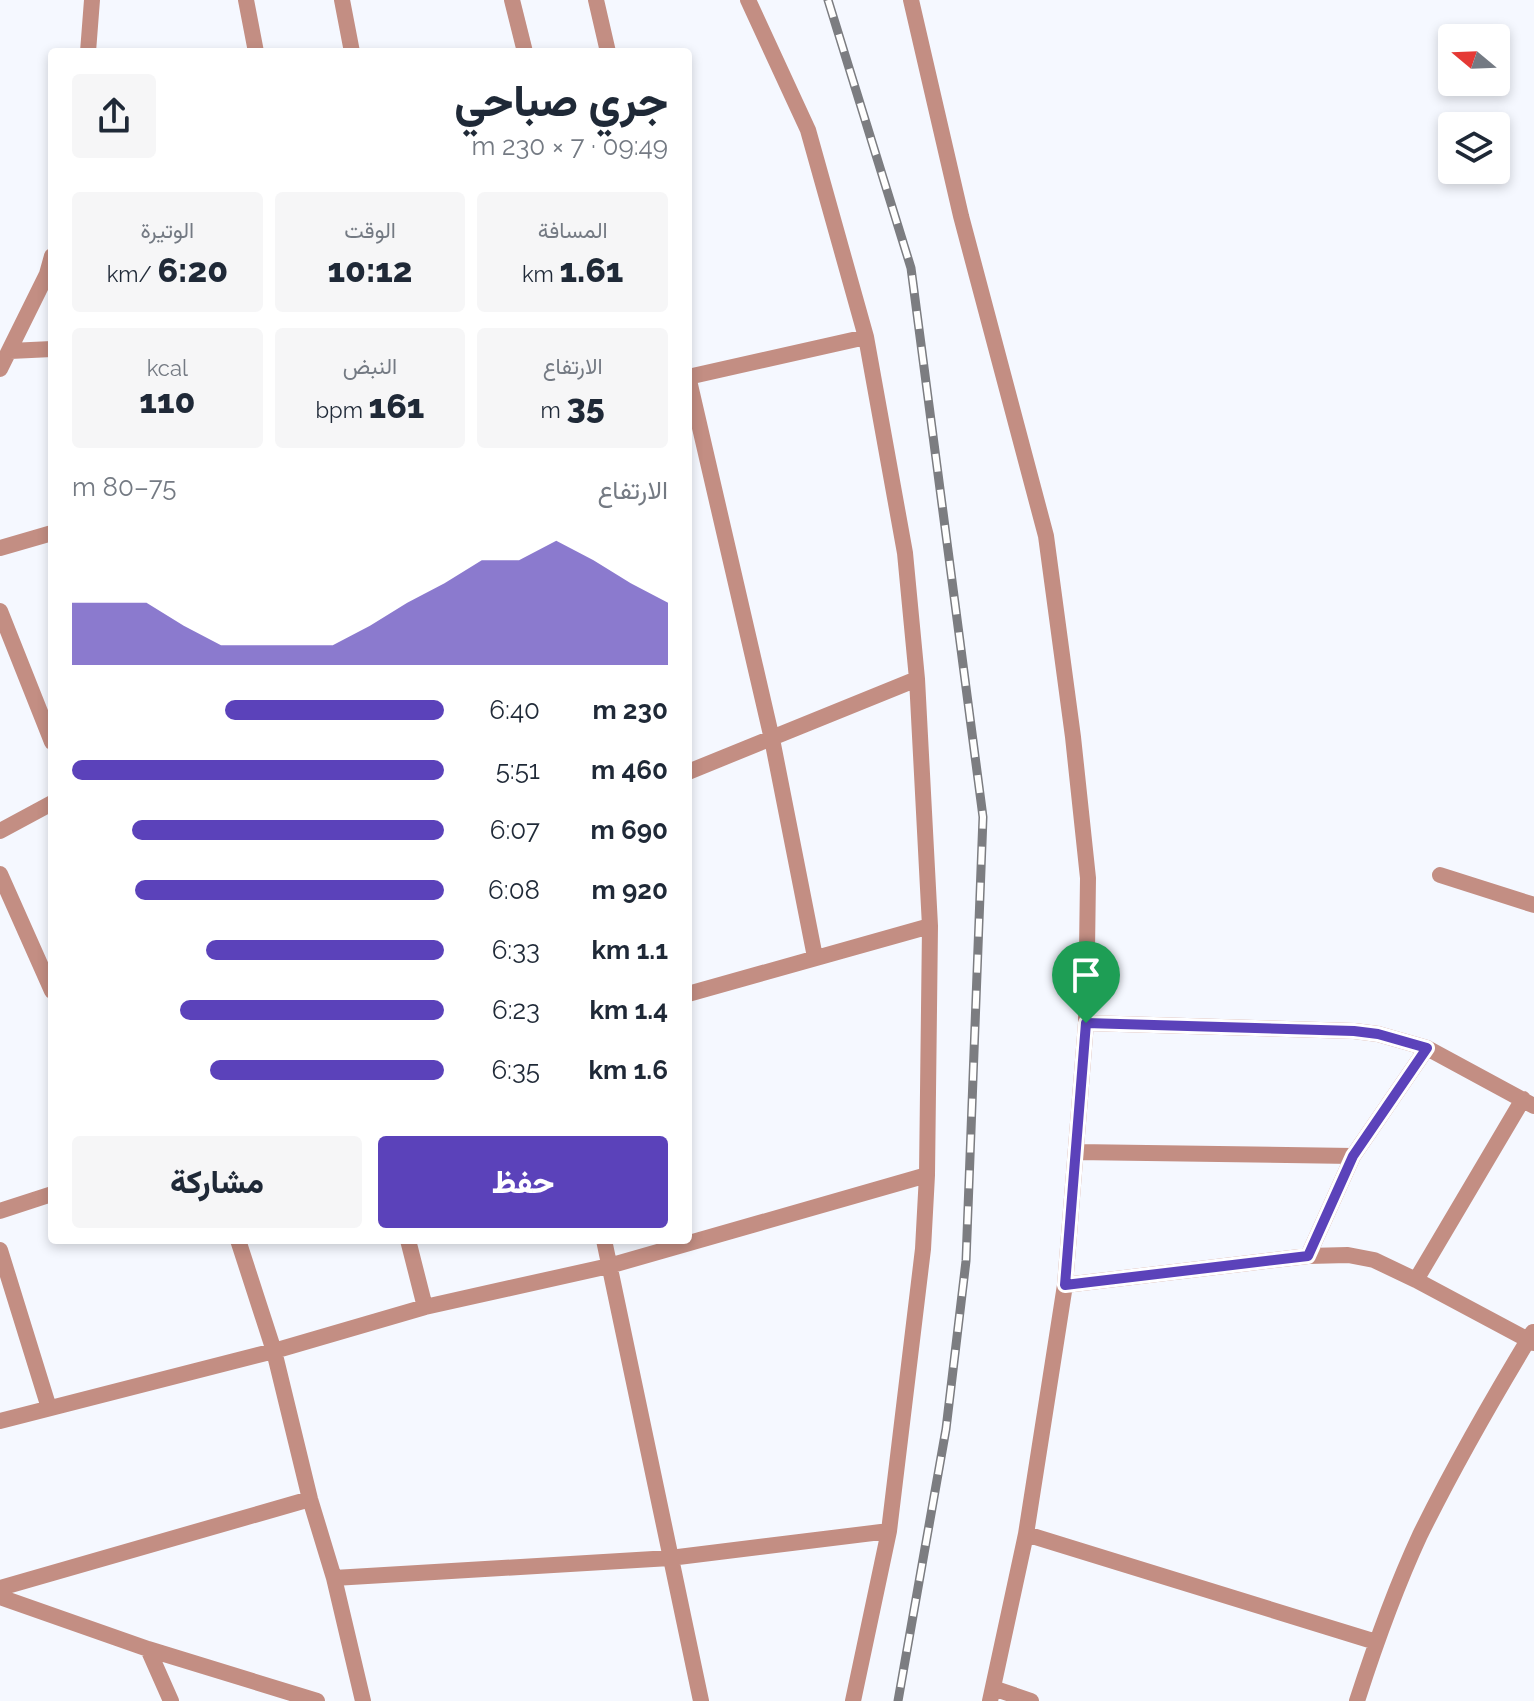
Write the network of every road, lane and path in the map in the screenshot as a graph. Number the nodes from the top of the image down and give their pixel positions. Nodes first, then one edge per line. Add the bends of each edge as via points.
1 (92, 0) edge
2 (246, 0) edge
3 (342, 0) edge
4 (512, 0) edge
5 (596, 0) edge
6 (748, 0) edge
7 (911, 0) edge
8 (88, 48) edge
9 (255, 48) edge
10 (351, 48) edge
11 (524, 48) edge
12 (607, 48) edge
13 (48, 270) edge
14 (866, 337) junction
15 (48, 349) edge
16 (10, 351) junction
17 (0, 369) edge
18 (692, 375) edge
19 (692, 393) edge
20 (48, 534) edge
21 (0, 548) edge
22 (0, 611) edge
23 (917, 679) junction
24 (48, 732) edge
25 (772, 739) junction
26 (692, 770) edge
27 (48, 805) edge
28 (0, 831) edge
29 (0, 874) edge
30 (1440, 875) dead end
31 (1534, 905) edge
32 (930, 926) junction
33 (815, 957) junction
34 (48, 982) edge
35 (692, 993) edge
36 (1086, 1023) junction
37 (1427, 1048) junction
38 (1528, 1103) edge
39 (1076, 1152) junction
40 (1353, 1156) junction
41 (927, 1175) junction
42 (48, 1195) edge
43 (0, 1211) edge
44 (692, 1242) edge
45 (239, 1244) edge
46 (409, 1244) edge
47 (605, 1244) edge
48 (686, 1244) edge
49 (0, 1250) edge
50 (1308, 1256) junction
51 (609, 1266) junction
52 (1416, 1280) junction
53 (1065, 1285) junction
54 (425, 1307) junction
55 (1532, 1338) edge
56 (274, 1351) junction
57 (49, 1408) junction
58 (0, 1421) edge
59 (310, 1499) junction
60 (889, 1531) junction
61 (1026, 1534) junction
62 (670, 1558) junction
63 (334, 1578) junction
64 (0, 1588) edge
65 (0, 1597) edge
66 (1376, 1642) junction
67 (148, 1649) junction
68 (992, 1695) edge
69 (171, 1701) edge
70 (317, 1701) edge
71 (363, 1701) edge
72 (701, 1701) edge
73 (853, 1701) edge
74 (1031, 1701) edge
75 (1357, 1701) edge

1 - 8 street
2 - 9 street
3 - 10 street
4 - 11 street
5 - 12 street
6 - 14 street via 808,130
7 - 36 street via 961,216 1046,536 1088,878
13 - 16 street
14 - 18 street
14 - 23 street via 905,553
15 - 16 street
16 - 17 street
19 - 25 street
20 - 21 street
22 - 24 street
23 - 25 street
23 - 32 street
25 - 26 street
25 - 33 street
27 - 28 street
29 - 34 street
30 - 31 street
32 - 33 street
32 - 41 street
33 - 35 street
36 - 37 street via 1354,1031
36 - 39 street
37 - 38 street
37 - 40 street
38 - 52 street
39 - 40 street
39 - 53 street
40 - 50 street
41 - 44 street
41 - 60 street
42 - 43 street
45 - 56 street
46 - 54 street
47 - 51 street
48 - 51 street
49 - 57 street
50 - 52 street via 1362,1256
50 - 53 street
51 - 54 street
51 - 62 street
52 - 55 street
53 - 61 street
54 - 56 street
55 - 66 street via 1419,1537
56 - 57 street
56 - 59 street
57 - 58 street
59 - 63 street
59 - 64 street
60 - 62 street
60 - 73 street
61 - 66 street
61 - 68 street
62 - 63 street
62 - 72 street
63 - 71 street
65 - 67 street
66 - 75 street
67 - 69 street
67 - 70 street
68 - 74 street

